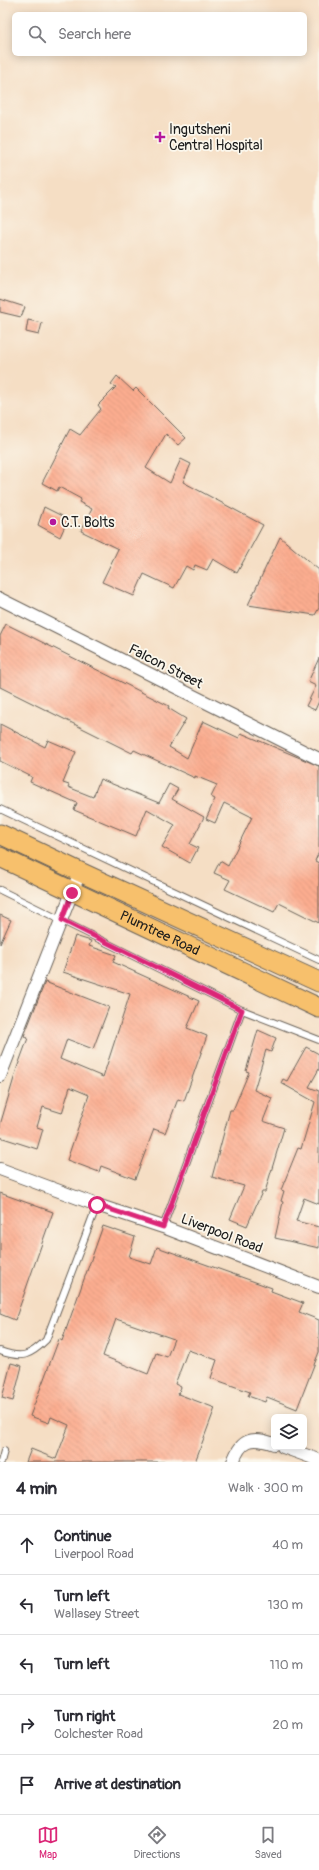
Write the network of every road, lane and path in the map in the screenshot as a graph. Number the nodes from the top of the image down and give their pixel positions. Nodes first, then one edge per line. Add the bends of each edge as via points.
1 (0, 599) edge
2 (319, 759) edge
3 (0, 809) edge
4 (0, 834) edge
5 (0, 858) edge
6 (80, 872) junction
7 (0, 890) edge
8 (72, 893) junction
9 (62, 920) junction
10 (319, 960) edge
11 (317, 980) edge
12 (319, 1008) edge
13 (242, 1010) junction
14 (319, 1040) edge
15 (0, 1076) edge
16 (0, 1169) edge
17 (97, 1205) junction
18 (163, 1227) junction
19 (319, 1287) edge
20 (0, 1351) edge
21 (271, 1443) edge
22 (291, 1450) edge
23 (4, 1451) dead end
24 (319, 1460) edge
25 (1, 1462) edge
26 (233, 1462) edge

1 - 2 street, Falcon Street
3 - 10 lane
4 - 6 highway, Plumtree Road
5 - 8 highway, Plumtree Road
6 - 8 street
6 - 11 highway, Plumtree Road
7 - 9 lane
8 - 9 street
8 - 12 highway, Plumtree Road
9 - 13 lane
9 - 15 street
13 - 14 lane
13 - 18 lane
16 - 17 street, Liverpool Road
17 - 18 street, Liverpool Road
17 - 20 lane via 46,1340 34,1352 22,1355
18 - 19 street, Liverpool Road
21 - 26 street via 261,1439 250,1440 241,1447
22 - 24 street
23 - 25 lane

